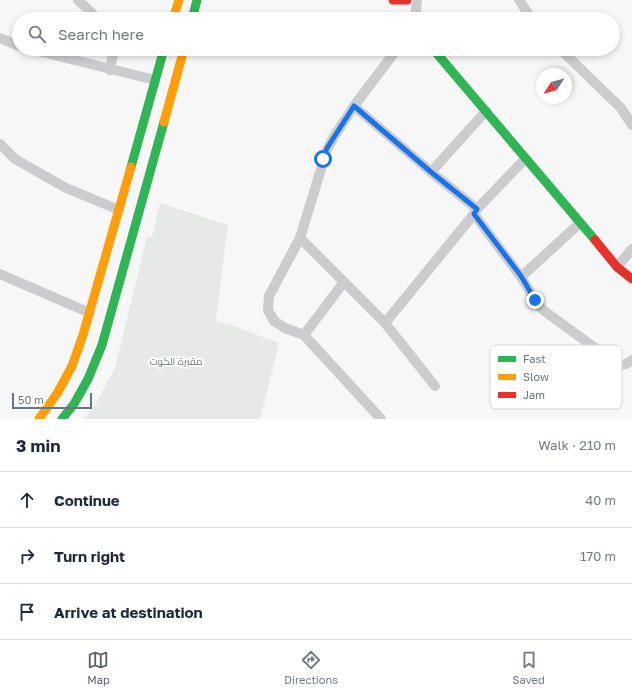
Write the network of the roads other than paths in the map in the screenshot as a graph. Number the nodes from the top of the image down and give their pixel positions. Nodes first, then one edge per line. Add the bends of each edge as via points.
1 (78, 0) edge
2 (179, 0) edge
3 (197, 0) edge
4 (393, 0) edge
5 (407, 0) edge
6 (417, 0) edge
7 (519, 0) edge
8 (91, 12) edge
9 (175, 12) edge
10 (194, 12) edge
11 (416, 12) edge
12 (527, 12) edge
13 (0, 38) edge
14 (12, 43) edge
15 (57, 56) edge
16 (113, 56) edge
17 (162, 56) edge
18 (182, 56) edge
19 (392, 56) edge
20 (439, 56) edge
21 (567, 56) edge
22 (110, 70) junction
23 (155, 80) junction
24 (354, 106) junction
25 (486, 111) junction
26 (632, 125) edge
27 (0, 144) edge
28 (525, 159) junction
29 (431, 172) junction
30 (119, 210) junction
31 (475, 212) junction
32 (580, 223) junction
33 (300, 238) junction
34 (632, 249) edge
35 (617, 267) junction
36 (0, 274) edge
37 (521, 276) junction
38 (632, 279) edge
39 (344, 282) junction
40 (90, 313) junction
41 (385, 323) junction
42 (304, 335) junction
43 (592, 345) edge
44 (632, 360) edge
45 (622, 365) edge
46 (435, 386) dead end
47 (39, 419) edge
48 (62, 419) edge
49 (381, 419) edge

1 - 8 street
2 - 9 street
3 - 10 street
4 - 5 street
6 - 11 street
7 - 12 street
13 - 14 street
15 - 22 street
16 - 22 street
17 - 23 street
18 - 48 street via 102,345 88,379
19 - 24 street
20 - 25 street
21 - 26 street via 621,108
22 - 23 street
23 - 30 street
24 - 29 street
24 - 33 street via 327,148
25 - 28 street
25 - 29 street
27 - 30 street via 15,159 66,188
28 - 31 street
28 - 32 street
29 - 31 street
30 - 40 street
31 - 37 street
31 - 41 street
32 - 35 street
32 - 37 street
33 - 39 street
33 - 42 street via 269,296 268,310 274,321
34 - 35 street
35 - 38 street
36 - 40 street
37 - 43 street via 543,310
39 - 41 street
39 - 42 street
40 - 47 street via 72,366
41 - 46 street
42 - 49 street
44 - 45 street

